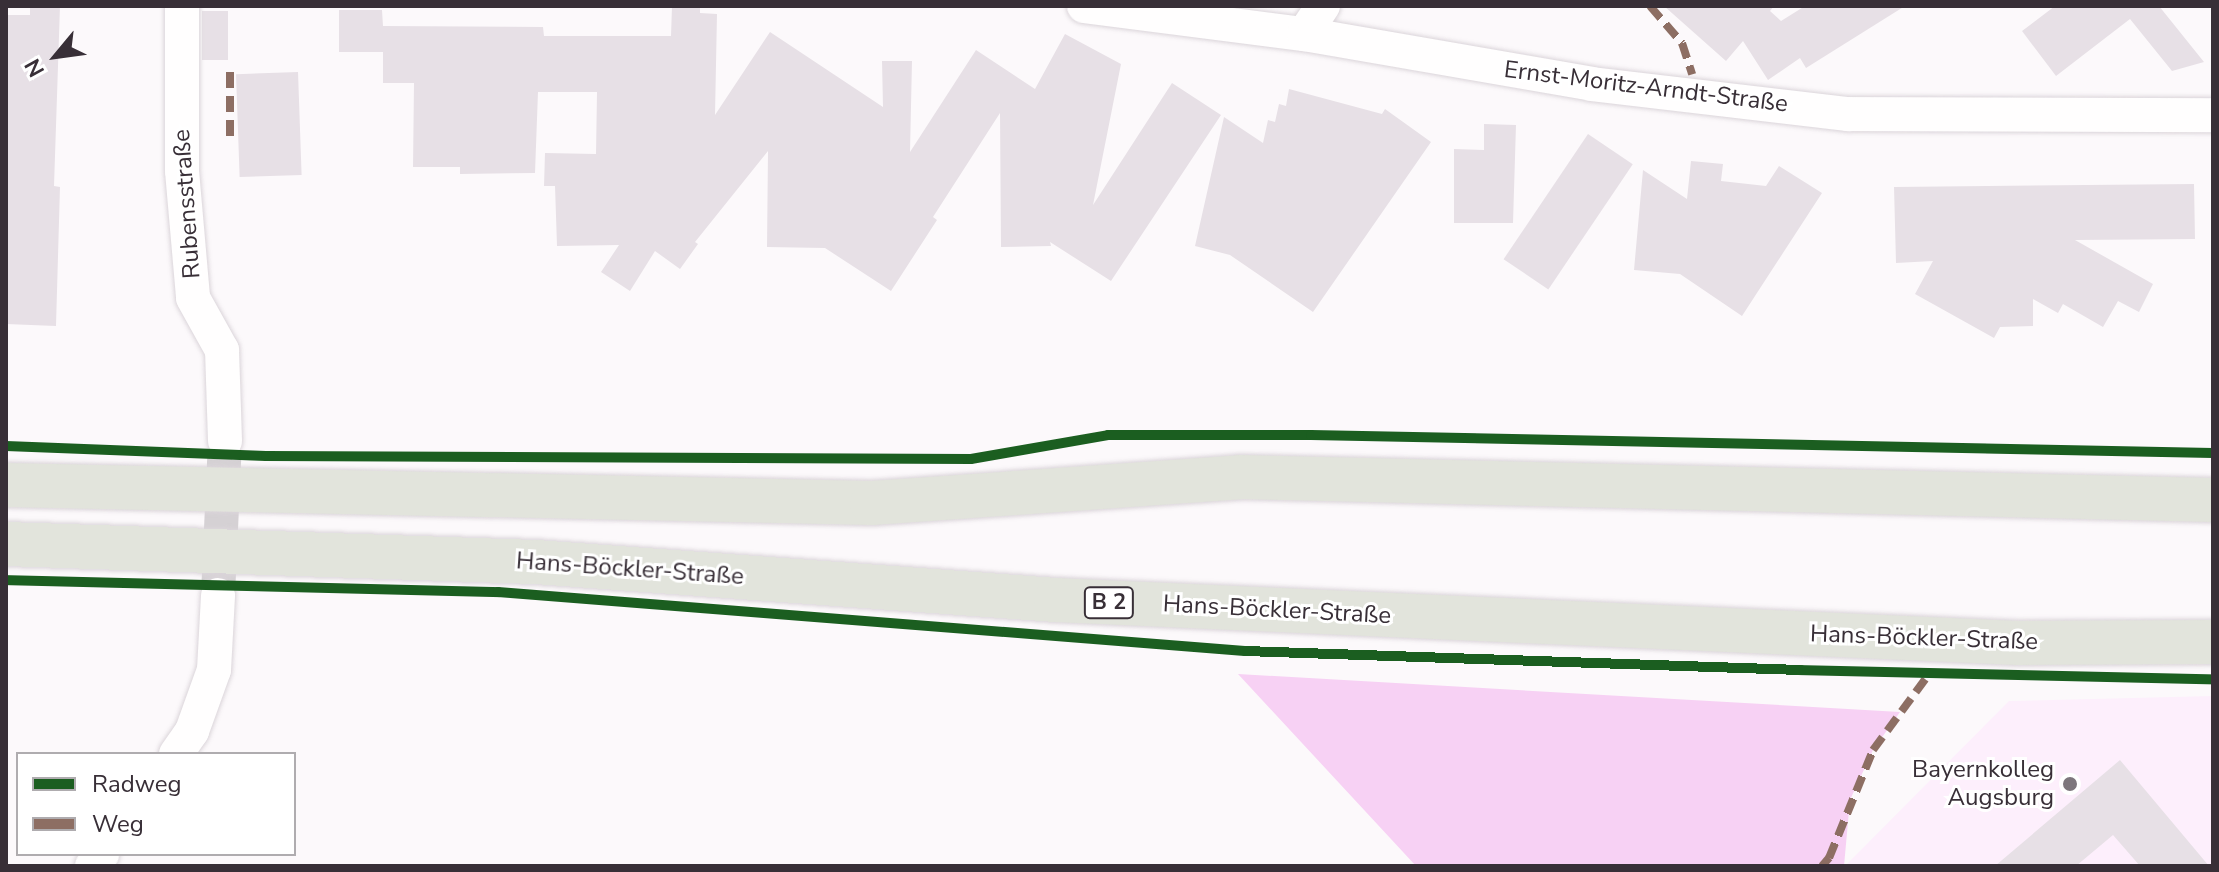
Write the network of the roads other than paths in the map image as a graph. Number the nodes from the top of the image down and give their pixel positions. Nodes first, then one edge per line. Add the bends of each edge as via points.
1 (182, 6) edge
2 (1084, 6) edge
3 (1323, 6) edge
4 (1304, 34) junction
5 (2213, 115) edge
6 (225, 441) tunnel mouth
7 (6, 485) edge
8 (2213, 500) edge
9 (6, 544) edge
10 (218, 595) tunnel mouth
11 (2213, 642) edge
12 (177, 752) edge

1 - 6 street, Rubensstraße via 182,171 193,298 222,350
2 - 4 street, Ernst-Moritz-Arndt-Straße
3 - 4 street
4 - 5 street, Ernst-Moritz-Arndt-Straße via 1592,84 1848,114
7 - 8 main road via 872,503 1240,477
9 - 11 main road, Hans-Böckler-Straße / B 2 via 536,562 1071,601 2018,643
10 - 12 street via 214,670 192,731

